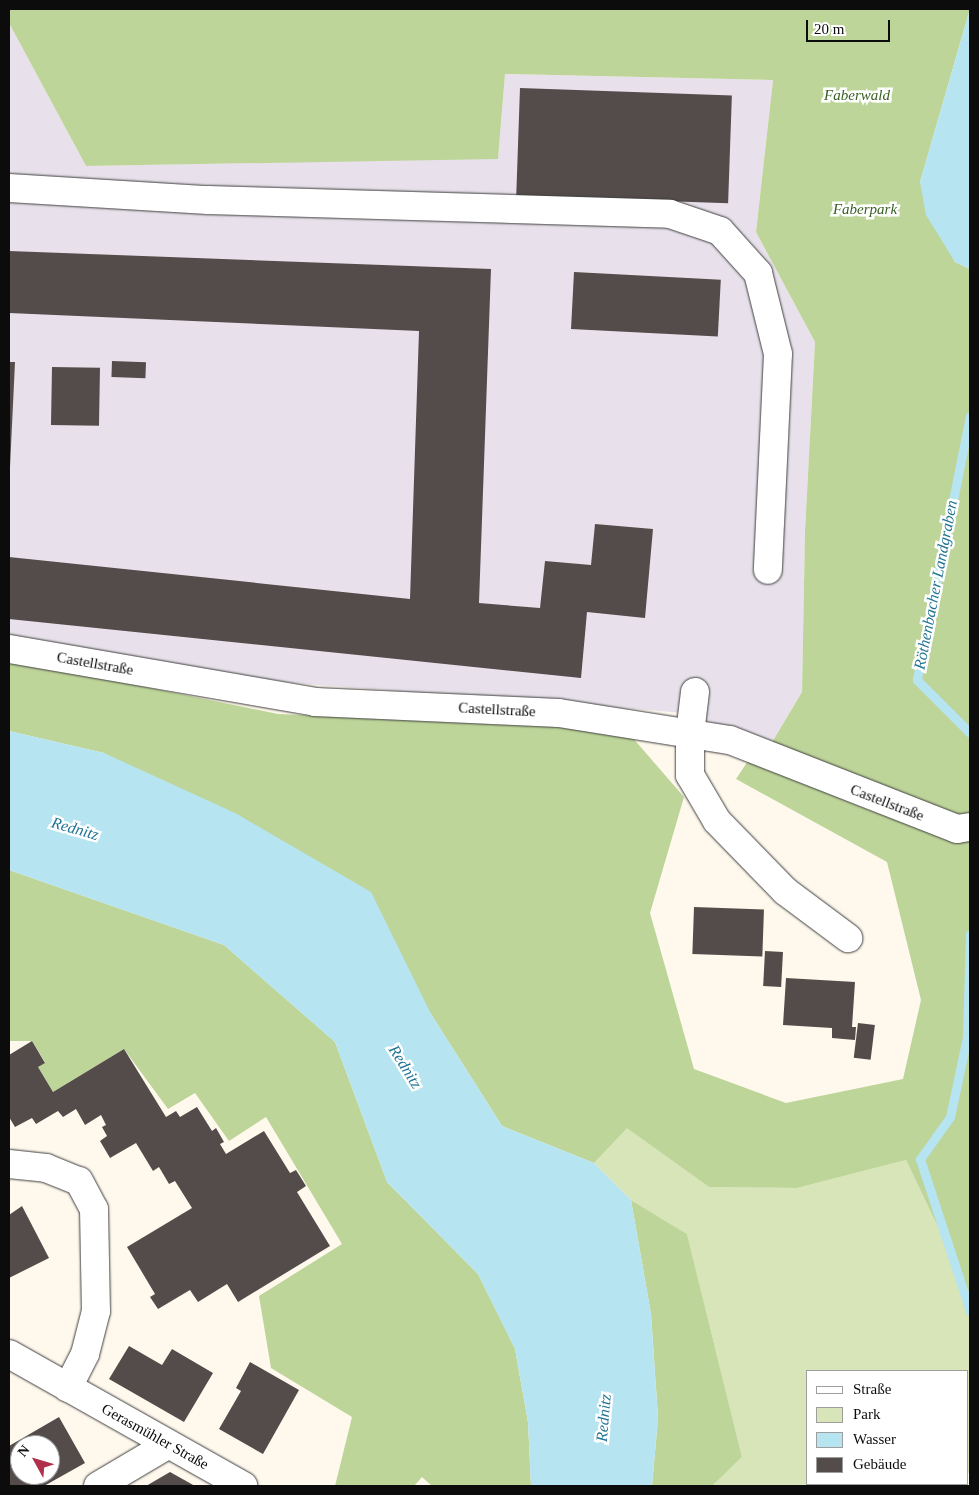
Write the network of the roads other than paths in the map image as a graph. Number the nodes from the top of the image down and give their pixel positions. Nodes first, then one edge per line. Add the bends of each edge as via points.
1 (9, 188) edge
2 (768, 570) dead end
3 (9, 649) edge
4 (696, 692) dead end
5 (690, 734) junction
6 (970, 827) edge
7 (848, 938) dead end
8 (9, 1164) edge
9 (9, 1354) edge
10 (68, 1388) junction
11 (169, 1444) junction
12 (98, 1486) edge
13 (243, 1486) edge

1 - 2 street via 208,200 670,214 720,231 758,273 778,354
3 - 5 street, Castellstraße via 315,702 559,713
4 - 5 street
5 - 6 street, Castellstraße via 730,740 957,829
5 - 7 street via 690,775 717,821 785,891
8 - 10 street via 46,1168 79,1181 94,1208 96,1311 85,1354
9 - 10 street, Gerasmühler Straße
10 - 11 street, Gerasmühler Straße
11 - 12 street
11 - 13 street, Gerasmühler Straße

